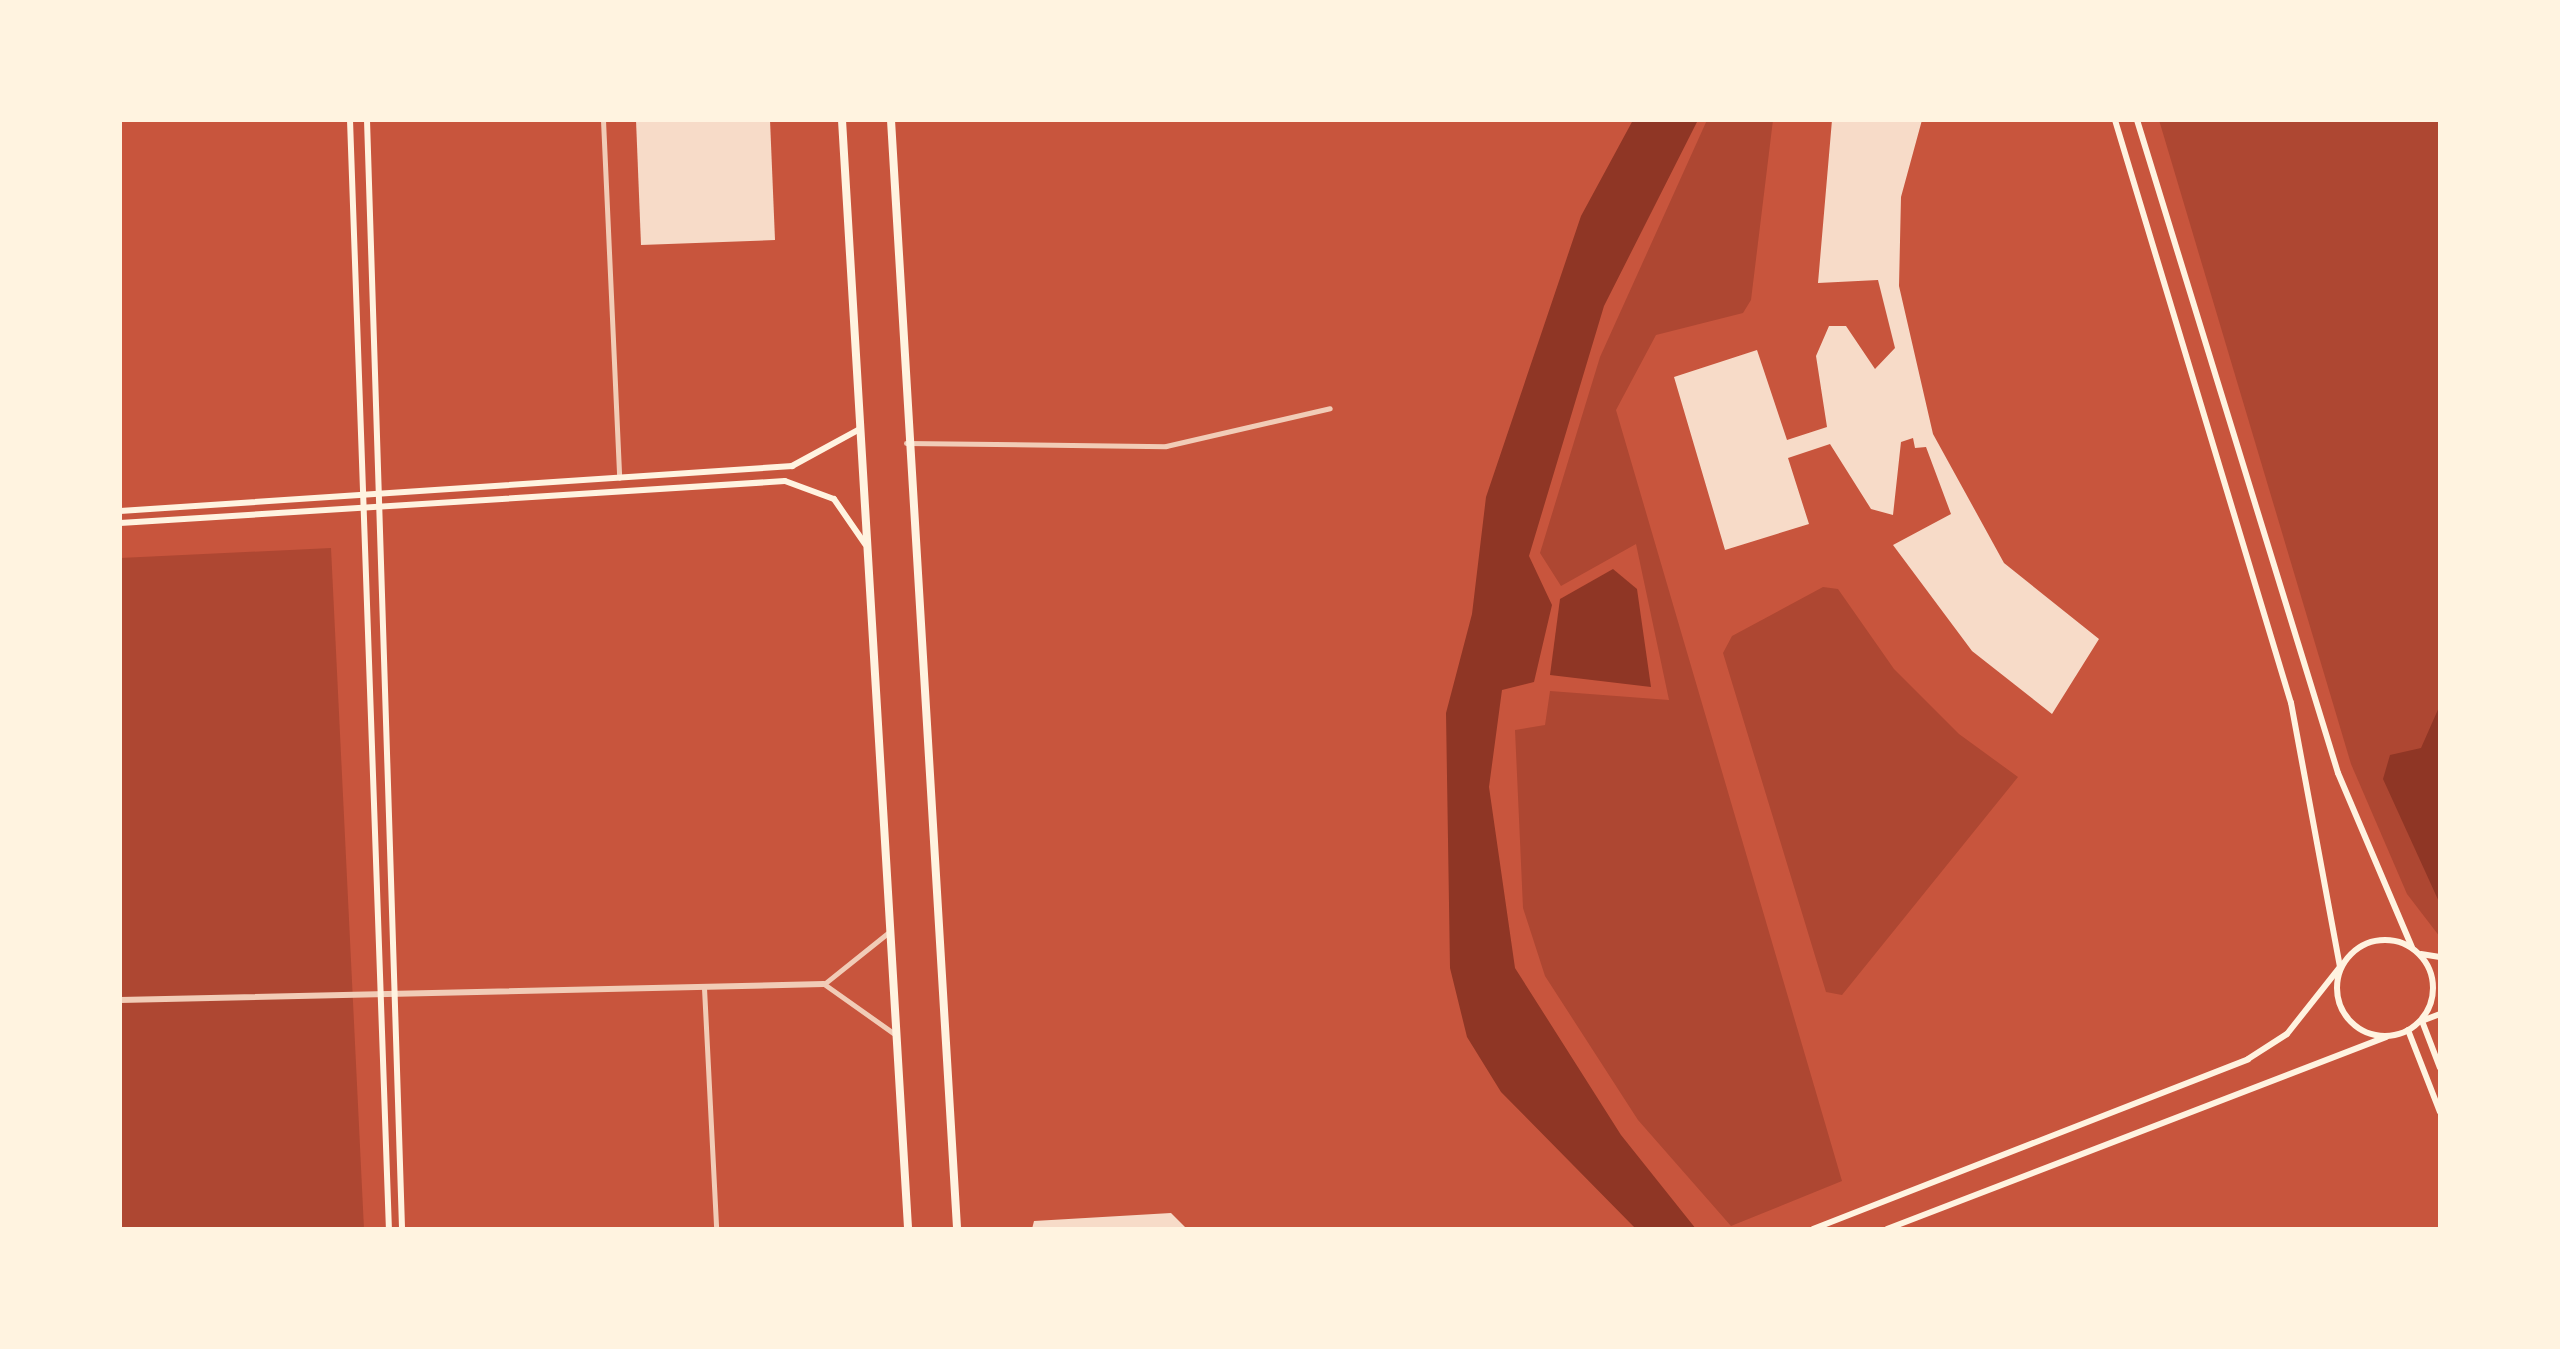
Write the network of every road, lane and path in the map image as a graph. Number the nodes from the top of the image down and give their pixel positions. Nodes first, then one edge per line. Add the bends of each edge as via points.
1 (350, 120) edge
2 (367, 120) edge
3 (602, 120) edge
4 (842, 120) edge
5 (891, 120) edge
6 (2115, 120) edge
7 (2137, 120) edge
8 (1330, 408) dead end
9 (860, 429) junction
10 (906, 443) junction
11 (620, 478) junction
12 (376, 493) junction
13 (361, 494) junction
14 (376, 509) junction
15 (362, 510) junction
16 (120, 512) edge
17 (120, 523) edge
18 (869, 549) junction
19 (889, 932) junction
20 (2412, 947) junction
21 (2420, 954) junction
22 (2440, 957) edge
23 (2340, 967) junction
24 (824, 984) junction
25 (704, 988) junction
26 (393, 997) junction
27 (380, 998) junction
28 (120, 1000) edge
29 (2440, 1014) edge
30 (2422, 1021) junction
31 (2408, 1030) junction
32 (896, 1035) junction
33 (2386, 1037) junction
34 (2440, 1068) edge
35 (2440, 1112) edge
36 (389, 1229) edge
37 (402, 1229) edge
38 (716, 1229) edge
39 (908, 1229) edge
40 (956, 1229) edge
41 (1813, 1229) edge
42 (1887, 1229) edge

1 - 13 main road
2 - 12 main road
3 - 11 street
4 - 9 main road
5 - 10 main road
6 - 23 main road via 2291,702
7 - 20 main road via 2338,773
8 - 10 street via 1166,446
9 - 11 main road via 803,465
9 - 18 main road
10 - 40 main road
11 - 12 main road
12 - 13 main road
12 - 14 main road
13 - 15 main road
13 - 16 main road
14 - 15 main road
14 - 18 main road via 785,482 834,499
14 - 26 main road
15 - 17 main road
15 - 27 main road
18 - 19 main road
19 - 24 street
19 - 32 main road
20 - 21 main road
20 - 23 main road via 2374,940
21 - 22 main road
21 - 30 main road via 2432,990
23 - 33 main road via 2349,1021
23 - 41 main road via 2287,1034 2248,1058
24 - 25 street
24 - 32 street
25 - 26 street
25 - 38 street
26 - 27 street
26 - 37 main road
27 - 28 street
27 - 36 main road
29 - 30 main road
30 - 31 main road
30 - 34 main road
31 - 33 main road
31 - 35 main road
32 - 39 main road
33 - 42 main road

